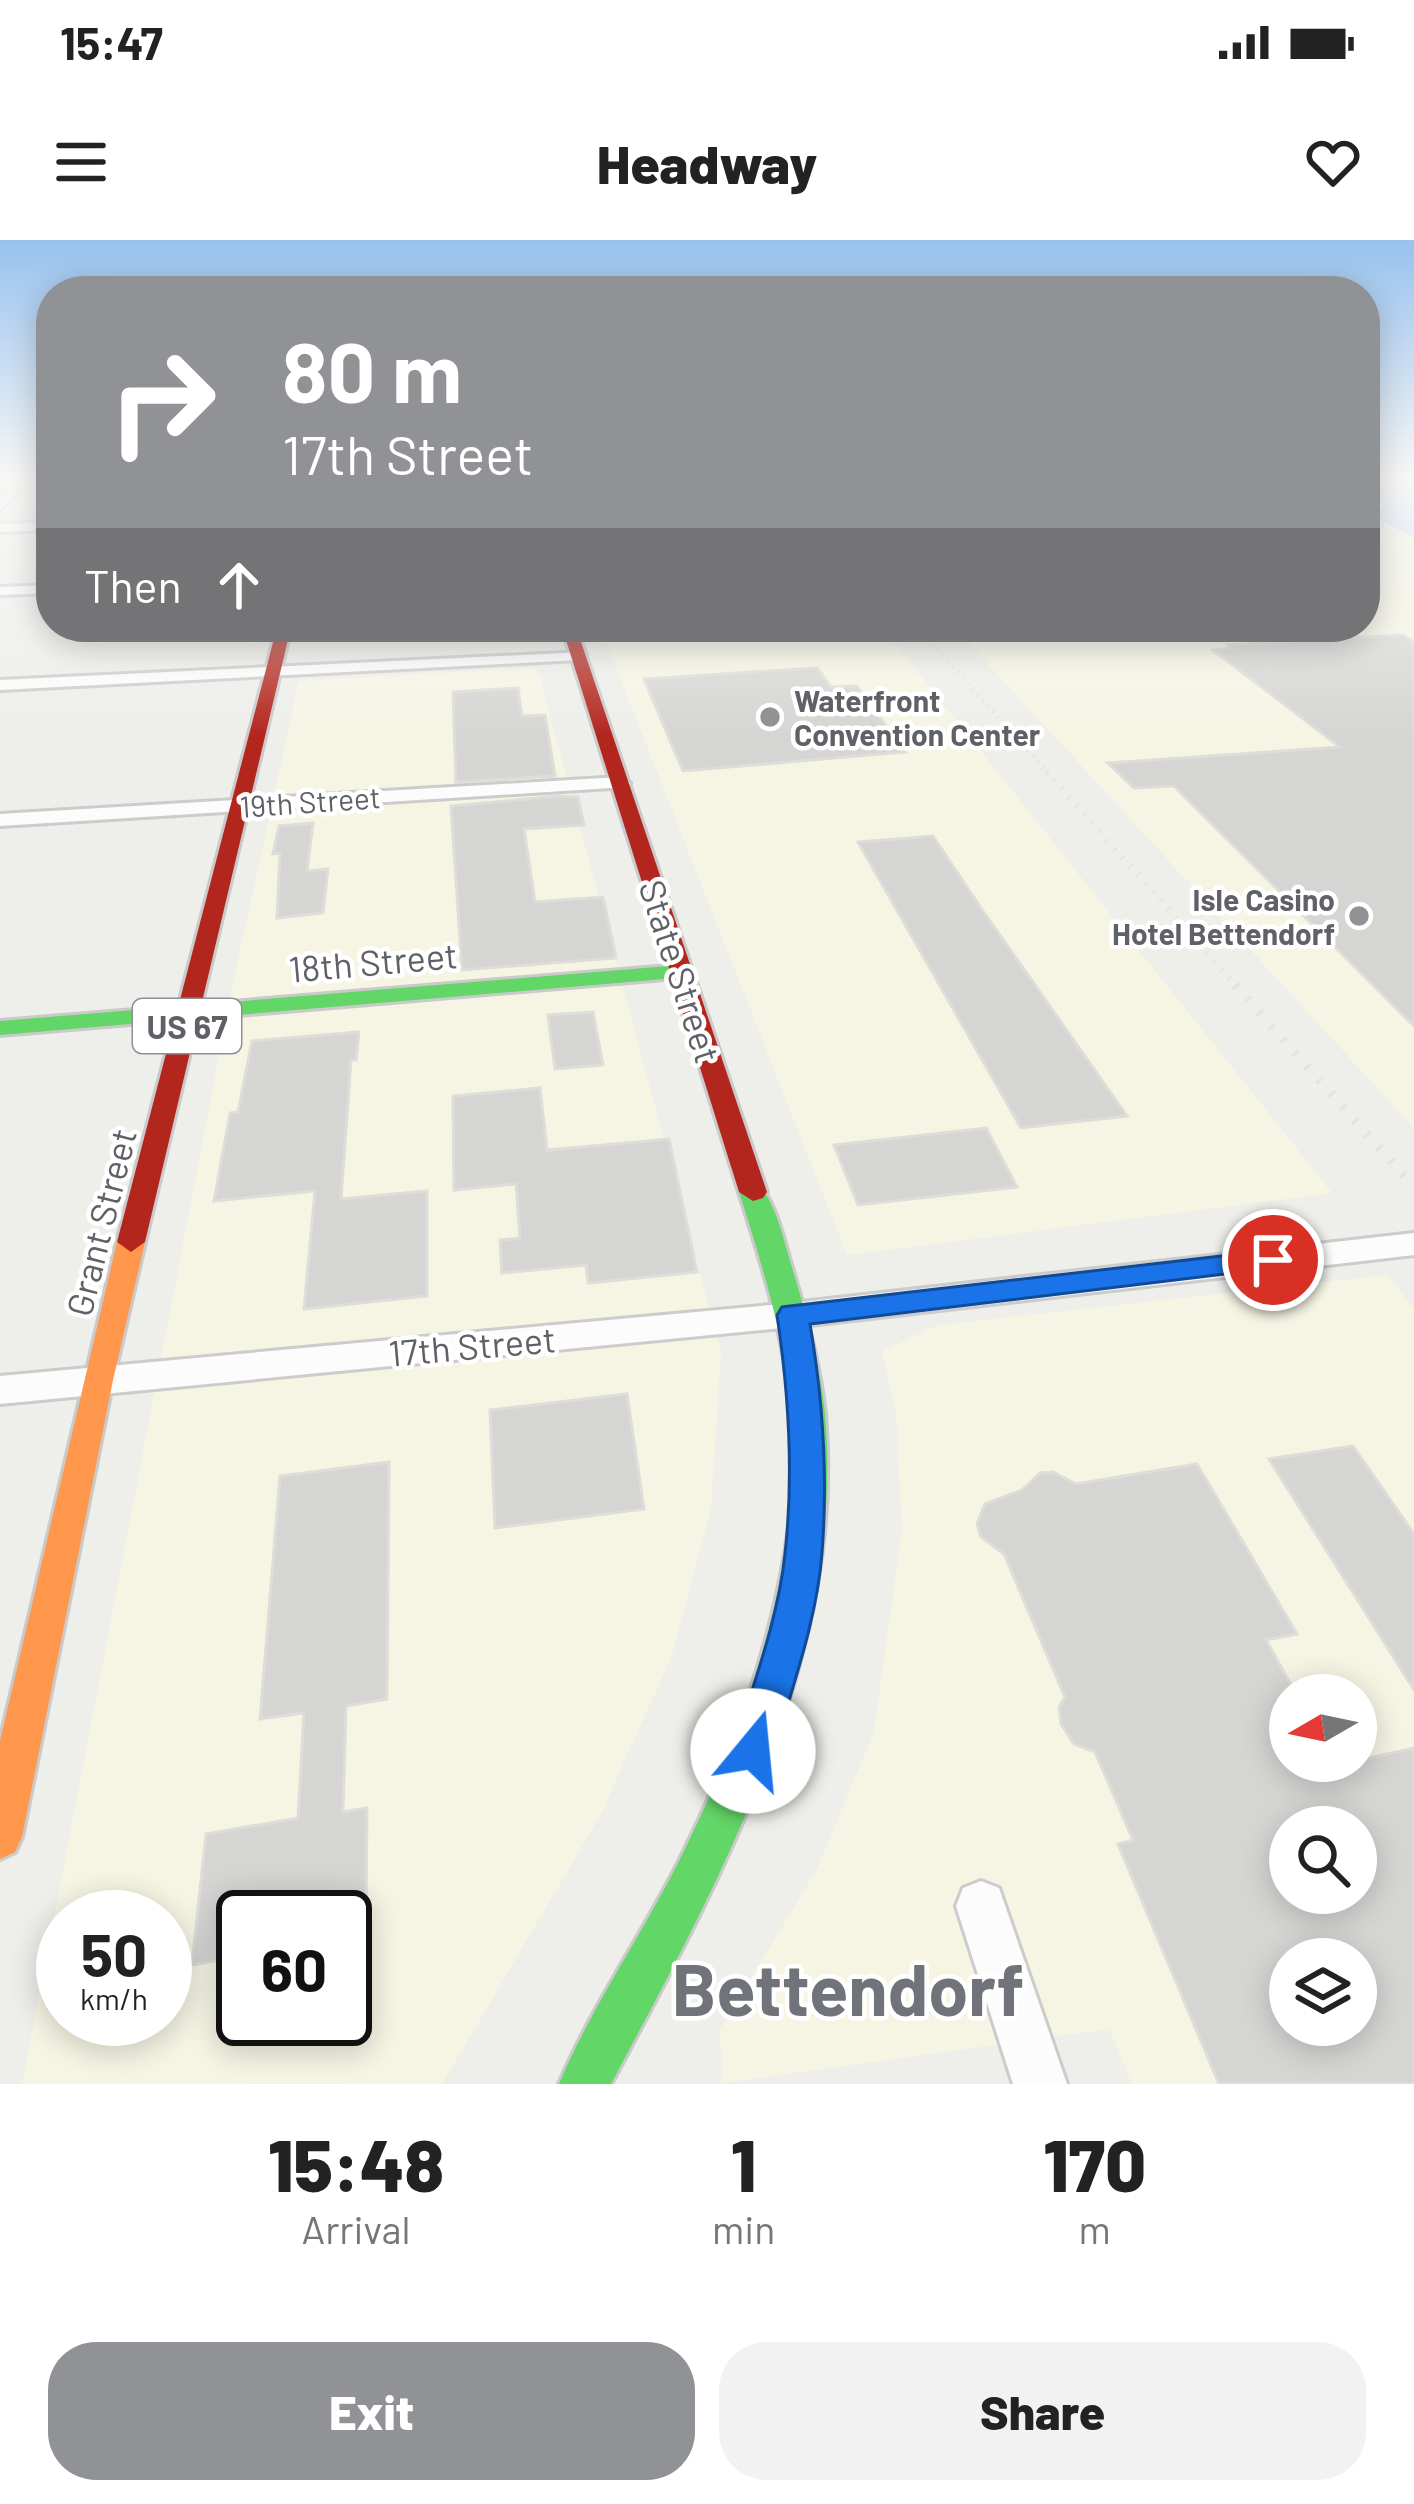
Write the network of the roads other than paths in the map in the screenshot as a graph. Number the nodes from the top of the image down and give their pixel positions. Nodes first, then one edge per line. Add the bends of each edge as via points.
1 (36, 590) edge
2 (0, 591) edge
3 (281, 642) edge
4 (574, 642) edge
5 (578, 655) junction
6 (276, 672) junction
7 (0, 686) edge
8 (620, 783) junction
9 (242, 806) junction
10 (0, 820) edge
11 (681, 972) junction
12 (190, 1012) junction
13 (0, 1028) edge
14 (1414, 1244) edge
15 (793, 1315) junction
16 (98, 1381) junction
17 (0, 1390) edge
18 (0, 1837) edge
19 (981, 1906) dead end
20 (584, 2084) edge
21 (1040, 2084) edge

1 - 2 street
3 - 6 main road, Grant Street / US 67
4 - 5 main road, State Street
5 - 6 street
5 - 8 main road, State Street
6 - 7 street
6 - 9 main road, Grant Street / US 67
8 - 9 street, 19th Street
8 - 11 main road, State Street
9 - 10 street, 19th Street
9 - 12 main road, Grant Street / US 67
11 - 12 main road, 18th Street
11 - 15 main road, State Street
12 - 13 main road, 18th Street
12 - 16 main road, Grant Street / US 67
14 - 15 street, 17th Street
15 - 16 street, 17th Street
15 - 20 main road, State Street via 808,1408 807,1480 803,1557 783,1652 753,1751 706,1859
16 - 17 street, 17th Street
16 - 18 main road, Grant Street / US 67
19 - 21 street

